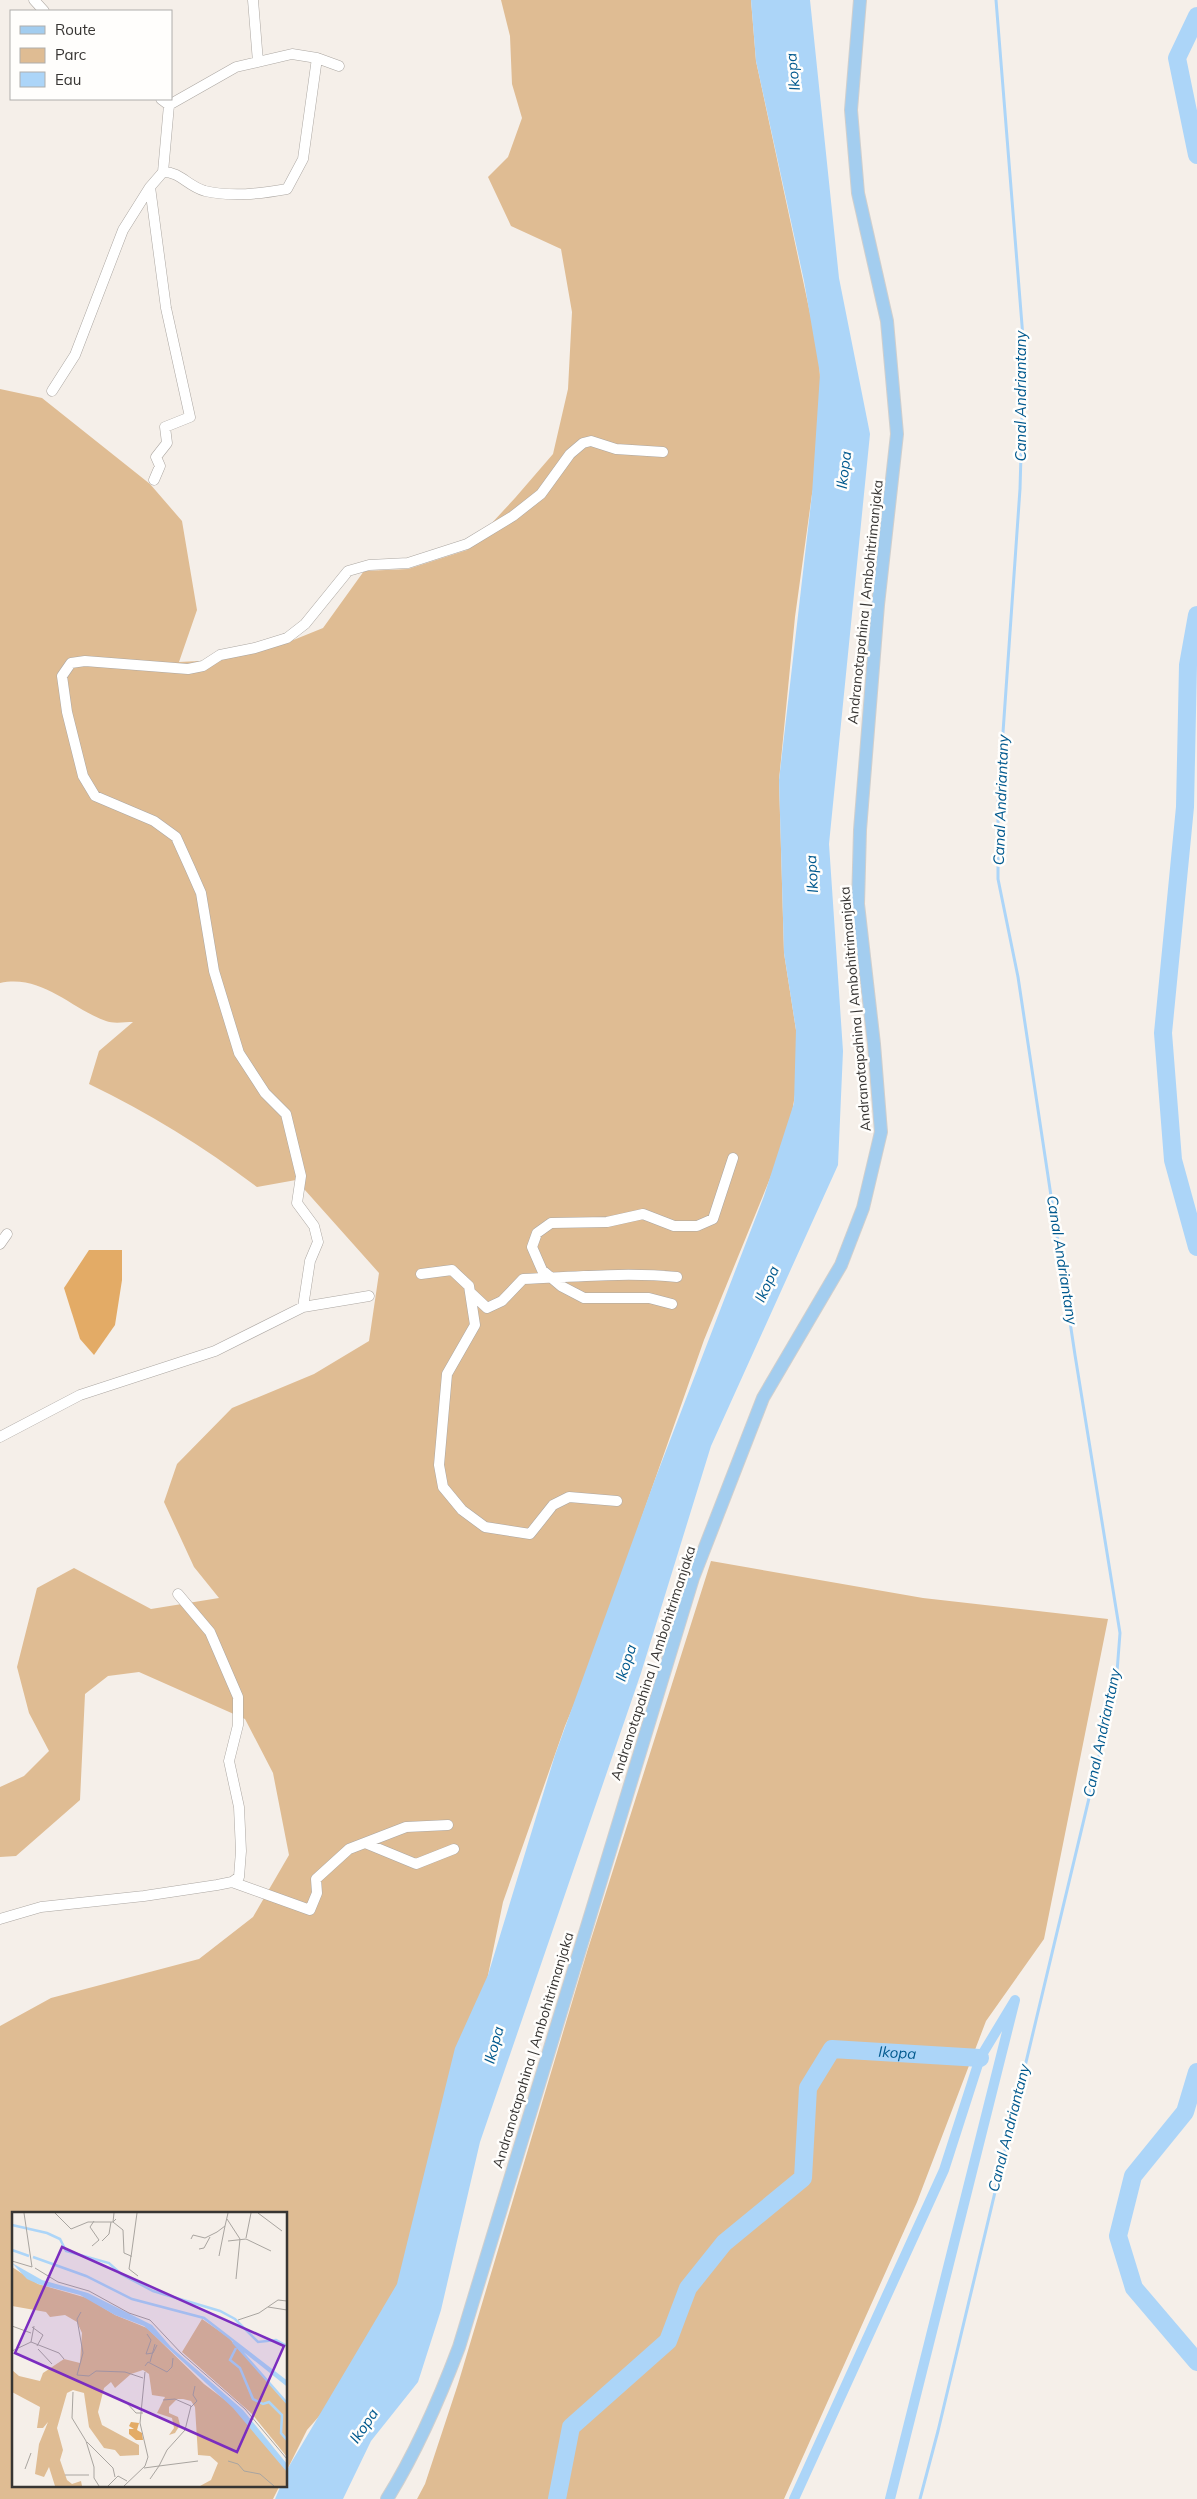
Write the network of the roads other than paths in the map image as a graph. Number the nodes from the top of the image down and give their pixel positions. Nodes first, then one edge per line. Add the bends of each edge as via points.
1 (34, 0) edge
2 (253, 0) edge
3 (860, 0) edge
4 (43, 10) edge
5 (317, 58) junction
6 (258, 62) junction
7 (339, 66) dead end
8 (172, 99) edge
9 (165, 102) edge
10 (163, 172) junction
11 (150, 187) junction
12 (52, 391) dead end
13 (663, 452) dead end
14 (154, 480) dead end
15 (733, 1158) dead end
16 (7, 1234) dead end
17 (0, 1244) edge
18 (421, 1274) dead end
19 (678, 1277) dead end
20 (551, 1278) junction
21 (470, 1293) junction
22 (369, 1296) dead end
23 (672, 1304) dead end
24 (303, 1306) junction
25 (0, 1437) edge
26 (617, 1501) dead end
27 (178, 1594) dead end
28 (448, 1825) dead end
29 (365, 1843) junction
30 (454, 1849) dead end
31 (232, 1882) junction
32 (0, 1919) edge
33 (387, 2499) edge

1 - 4 street
2 - 6 street
3 - 33 main road, Andranotapahina | Ambohitrimanjaka via 851,110 858,193 887,321 898,434 877,615 860,830 858,904 881,1132 863,1208 841,1265 764,1398 693,1578 459,2347 418,2445
5 - 6 street via 292,54
5 - 7 street
5 - 10 street via 303,159 287,189 251,196 204,191 188,184 174,172
6 - 8 street via 236,67
9 - 10 street
10 - 11 street
11 - 12 street via 122,230 75,354
11 - 14 street via 166,308 190,417 165,427 167,443 156,457 160,466
13 - 24 street via 616,449 591,441 583,443 570,454 541,494 513,516 467,544 408,563 369,565 348,571 305,624 287,638 220,655 203,666 188,669 85,661 71,663 62,676 67,712 83,776 95,796 154,822 176,837 201,893 214,971 239,1053 265,1093 286,1114 301,1176 297,1203 314,1226 318,1242 310,1262
15 - 20 street via 714,1218 697,1226 674,1226 643,1214 607,1222 551,1223 537,1233 532,1247 542,1270
16 - 17 street
18 - 21 street via 452,1270 469,1286
19 - 20 street via 635,1274
20 - 21 street via 523,1279 502,1301 487,1308
20 - 23 street via 584,1298 649,1298
21 - 26 street via 475,1325 448,1374 439,1465 443,1487 462,1510 486,1528 530,1534 554,1505 569,1497
22 - 24 street
24 - 25 street via 215,1351 80,1395
27 - 31 street via 210,1632 238,1697 238,1725 228,1761 239,1807 241,1850 239,1877
28 - 29 street via 406,1827
29 - 30 street via 416,1864
29 - 31 street via 349,1849 316,1879 317,1893 310,1910
31 - 32 street via 41,1907

